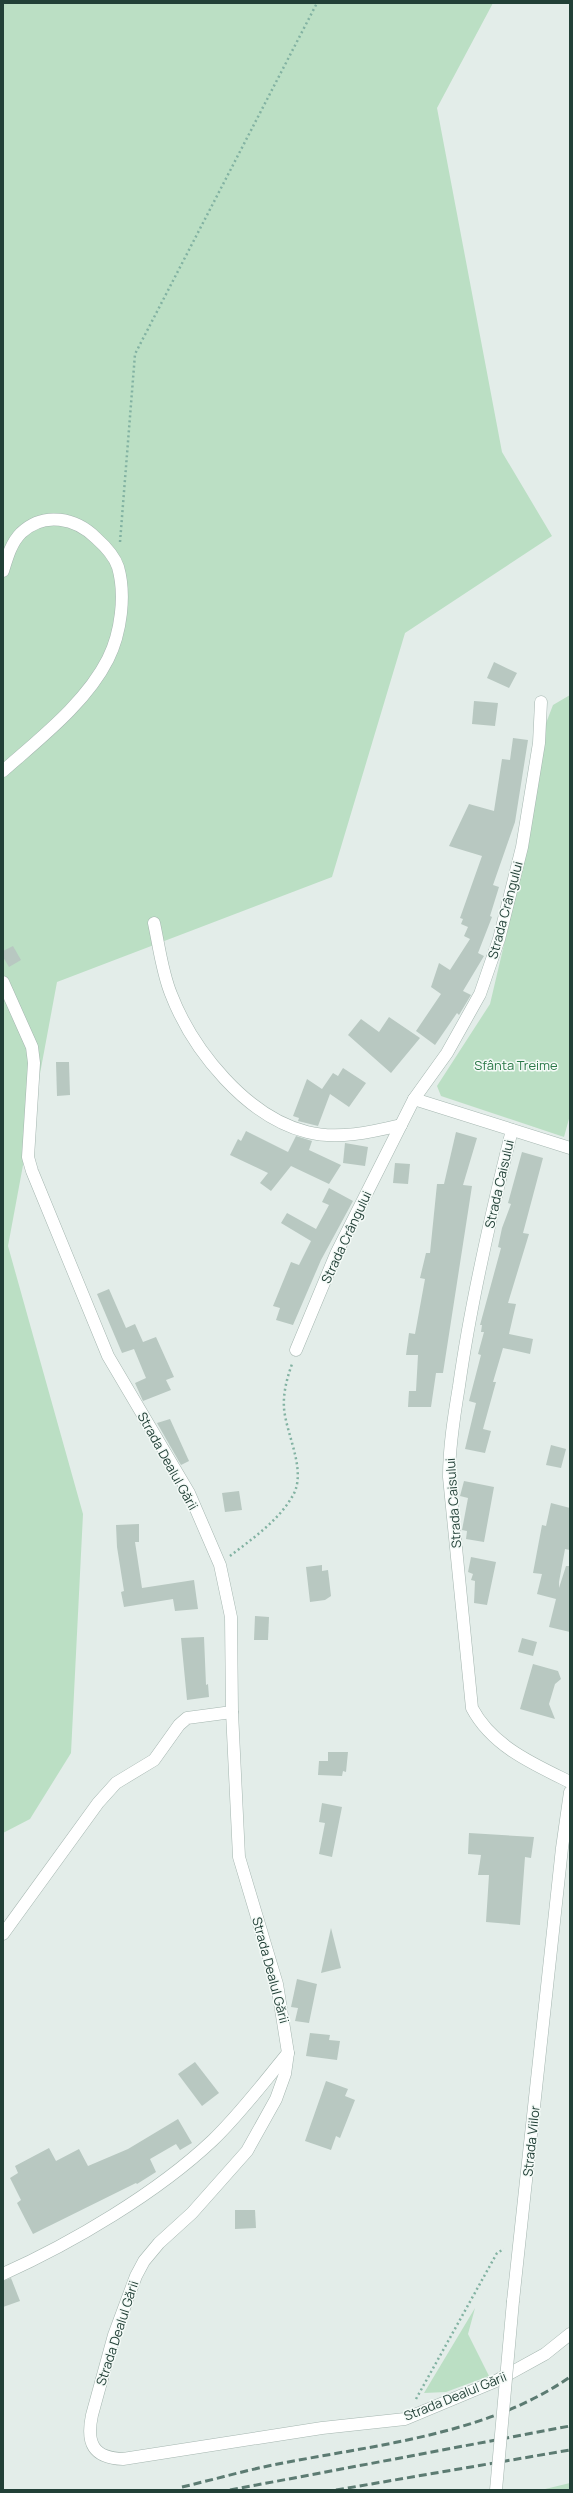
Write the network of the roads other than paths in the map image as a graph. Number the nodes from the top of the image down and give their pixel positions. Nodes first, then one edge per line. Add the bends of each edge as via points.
1 (3, 571) edge
2 (541, 702) dead end
3 (3, 771) edge
4 (154, 923) dead end
5 (3, 982) edge
6 (414, 1099) junction
7 (401, 1125) junction
8 (512, 1130) junction
9 (570, 1148) edge
10 (296, 1350) road end
11 (232, 1712) junction
12 (570, 1782) edge
13 (570, 1792) edge
14 (566, 1849) edge
15 (3, 1934) edge
16 (288, 2053) junction
17 (3, 2274) edge
18 (570, 2334) edge
19 (496, 2490) edge

1 - 3 street via 10,550 20,534 32,524 48,519 64,520 85,527 109,550 118,566 121,590 119,626 108,659 74,707
2 - 6 street, Strada Crângului via 539,743 522,847 499,939 480,994 447,1053
4 - 7 street via 170,994 191,1034 215,1066 247,1101 276,1120 308,1133 357,1134
5 - 11 street, Strada Dealul Gării via 32,1047 34,1063 28,1157 32,1170 108,1356 189,1493 220,1565 231,1617
6 - 7 street, Strada Crângului
6 - 8 street
7 - 10 street, Strada Crângului via 336,1254
8 - 9 street
8 - 12 street, Strada Caisului via 494,1201 465,1344 449,1457 449,1477 472,1708 481,1725 522,1758
11 - 15 street via 187,1718 154,1760 116,1783 98,1802
11 - 16 street, Strada Dealul Gării via 240,1857 277,1984
13 - 14 street, Strada Viilor
14 - 19 street, Strada Viilor, bridge via 520,2240
16 - 17 street via 213,2140 161,2183 78,2236
16 - 18 street, Strada Dealul Gării via 285,2074 276,2099 247,2151 192,2213 144,2261 136,2276 114,2335 92,2415 90,2438 97,2452 103,2456 123,2459 314,2429 405,2419 496,2382 545,2354

